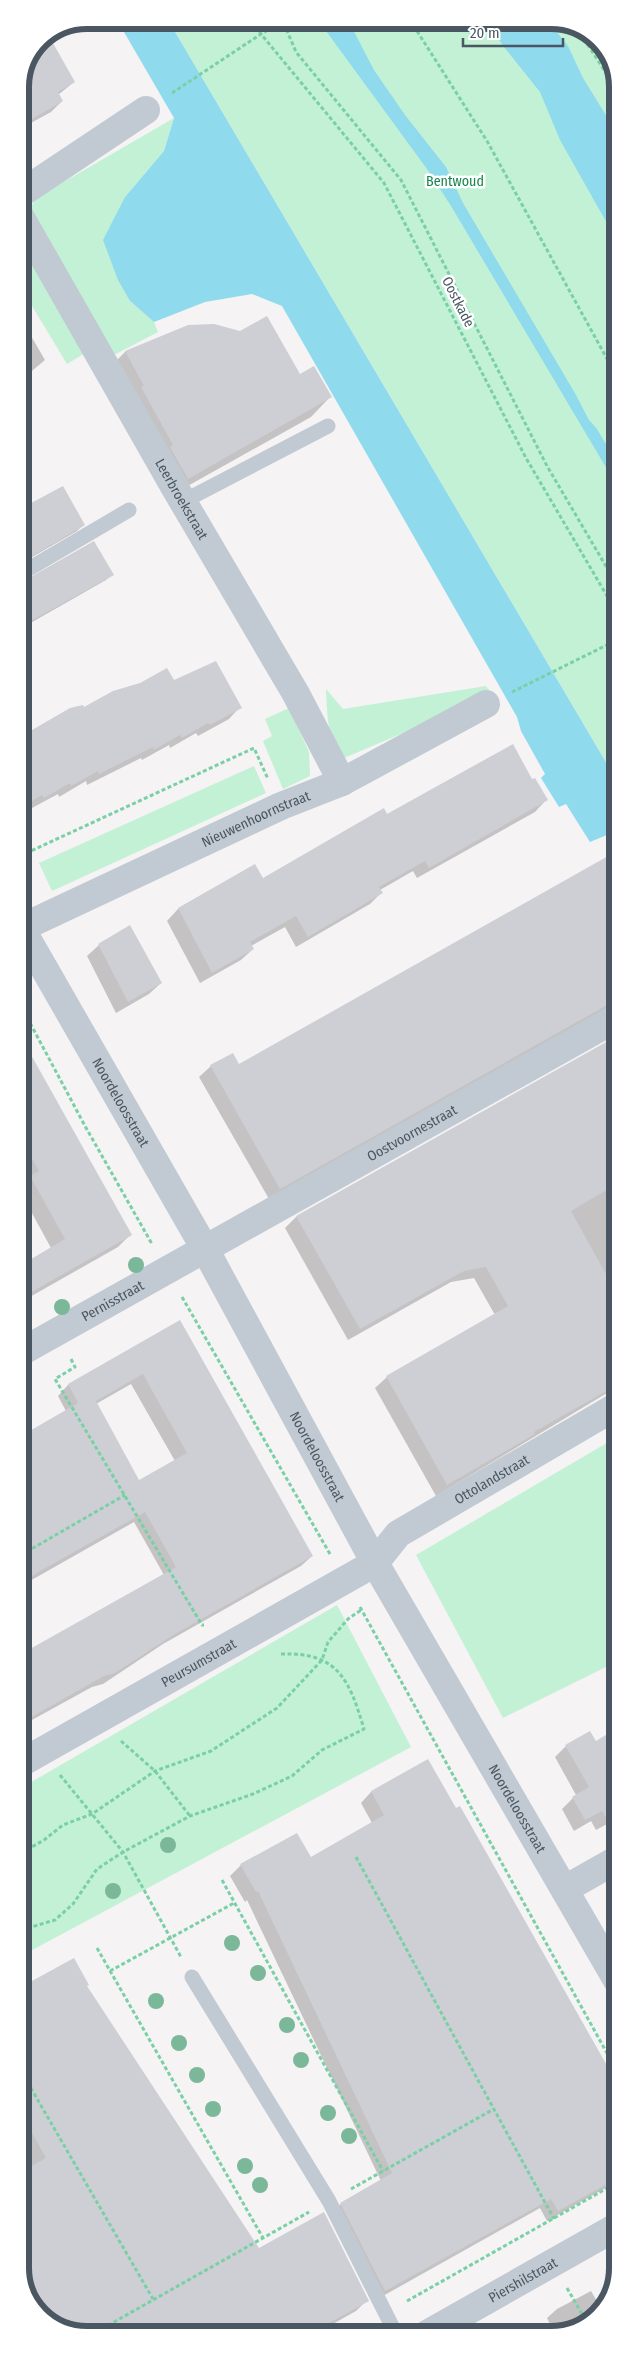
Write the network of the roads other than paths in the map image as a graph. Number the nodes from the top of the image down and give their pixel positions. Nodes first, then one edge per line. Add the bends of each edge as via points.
1 (146, 110) road end
2 (29, 188) edge
3 (29, 232) edge
4 (328, 426) dead end
5 (184, 501) junction
6 (129, 510) dead end
7 (29, 569) edge
8 (486, 704) road end
9 (342, 782) junction
10 (29, 924) edge
11 (29, 944) edge
12 (609, 1022) edge
13 (205, 1249) junction
14 (29, 1347) edge
15 (609, 1411) edge
16 (375, 1563) junction
17 (31, 1757) edge
18 (609, 1864) edge
19 (565, 1889) junction
20 (609, 1966) edge
21 (192, 1977) road end
22 (609, 2231) edge
23 (392, 2326) edge
24 (441, 2326) edge

1 - 2 street
3 - 5 street, Leerbroekstraat
4 - 5 lane
5 - 9 street, Leerbroekstraat via 296,694
6 - 7 lane
8 - 9 street, Nieuwenhoornstraat
9 - 10 street, Nieuwenhoornstraat via 281,806
11 - 13 street, Noordeloosstraat
12 - 13 street, Oostvoornestraat
13 - 14 street, Pernisstraat
13 - 16 street, Noordeloosstraat
15 - 16 street, Ottolandstraat via 398,1534
16 - 17 street, Peursumstraat
16 - 19 street, Noordeloosstraat
18 - 19 street
19 - 20 street, Noordeloosstraat
21 - 23 lane via 329,2201
22 - 24 street, Piershilstraat

